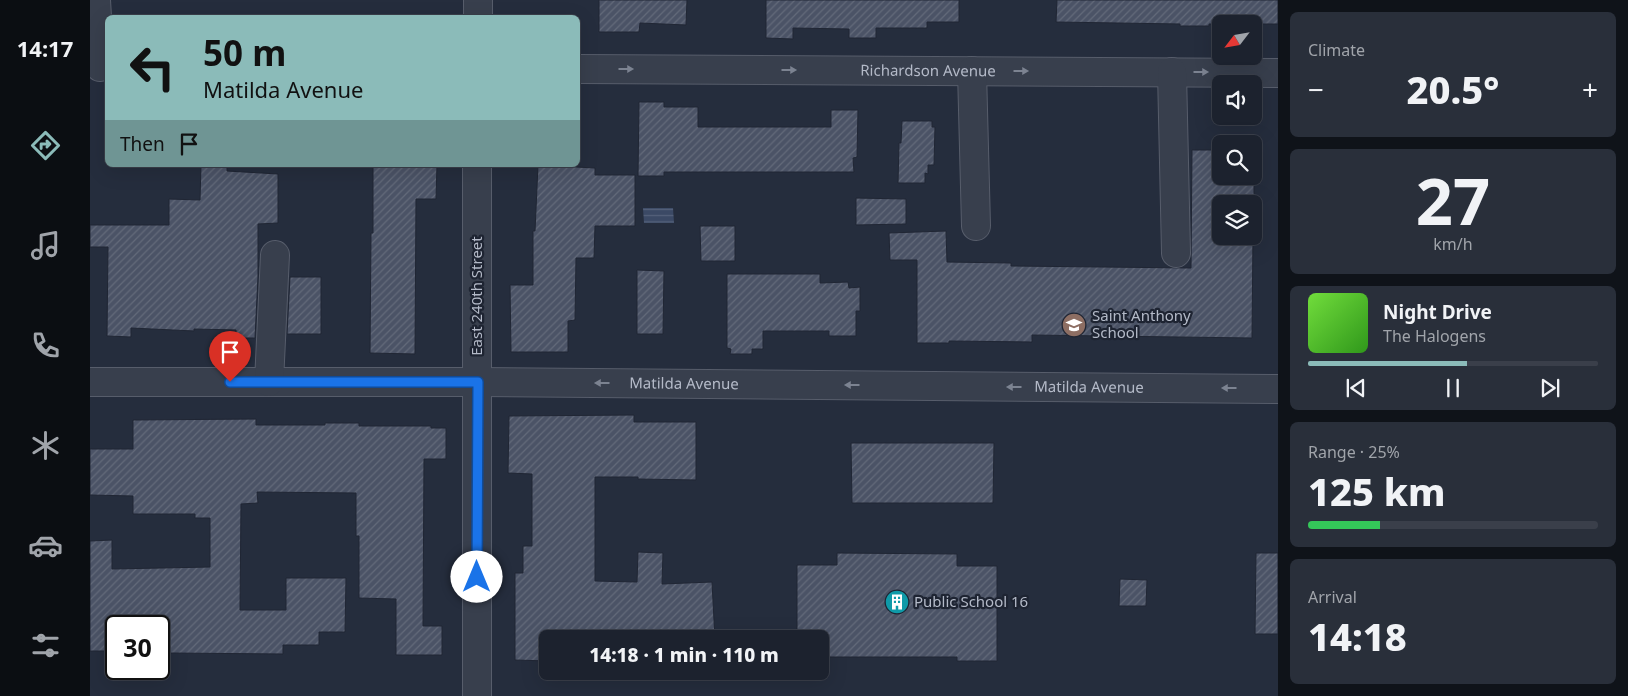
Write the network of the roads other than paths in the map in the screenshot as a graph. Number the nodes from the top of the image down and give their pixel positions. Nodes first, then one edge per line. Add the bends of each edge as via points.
1 (96, 0) edge
2 (478, 0) edge
3 (478, 15) edge
4 (99, 68) edge
5 (580, 69) edge
6 (972, 71) junction
7 (1172, 72) junction
8 (1278, 73) edge
9 (477, 167) edge
10 (976, 226) dead end
11 (1176, 253) dead end
12 (275, 255) dead end
13 (90, 382) edge
14 (270, 382) junction
15 (478, 382) junction
16 (1278, 389) edge
17 (477, 696) edge

1 - 4 street
2 - 3 street
5 -> 6 street, Richardson Avenue
6 -> 7 street, Richardson Avenue
6 - 10 street
7 -> 8 street, Richardson Avenue
7 - 11 street
9 - 15 street, East 240th Street
12 - 14 street
13 - 14 street, Matilda Avenue
14 - 15 street, Matilda Avenue
16 -> 15 street, Matilda Avenue
15 - 17 street, East 240th Street

